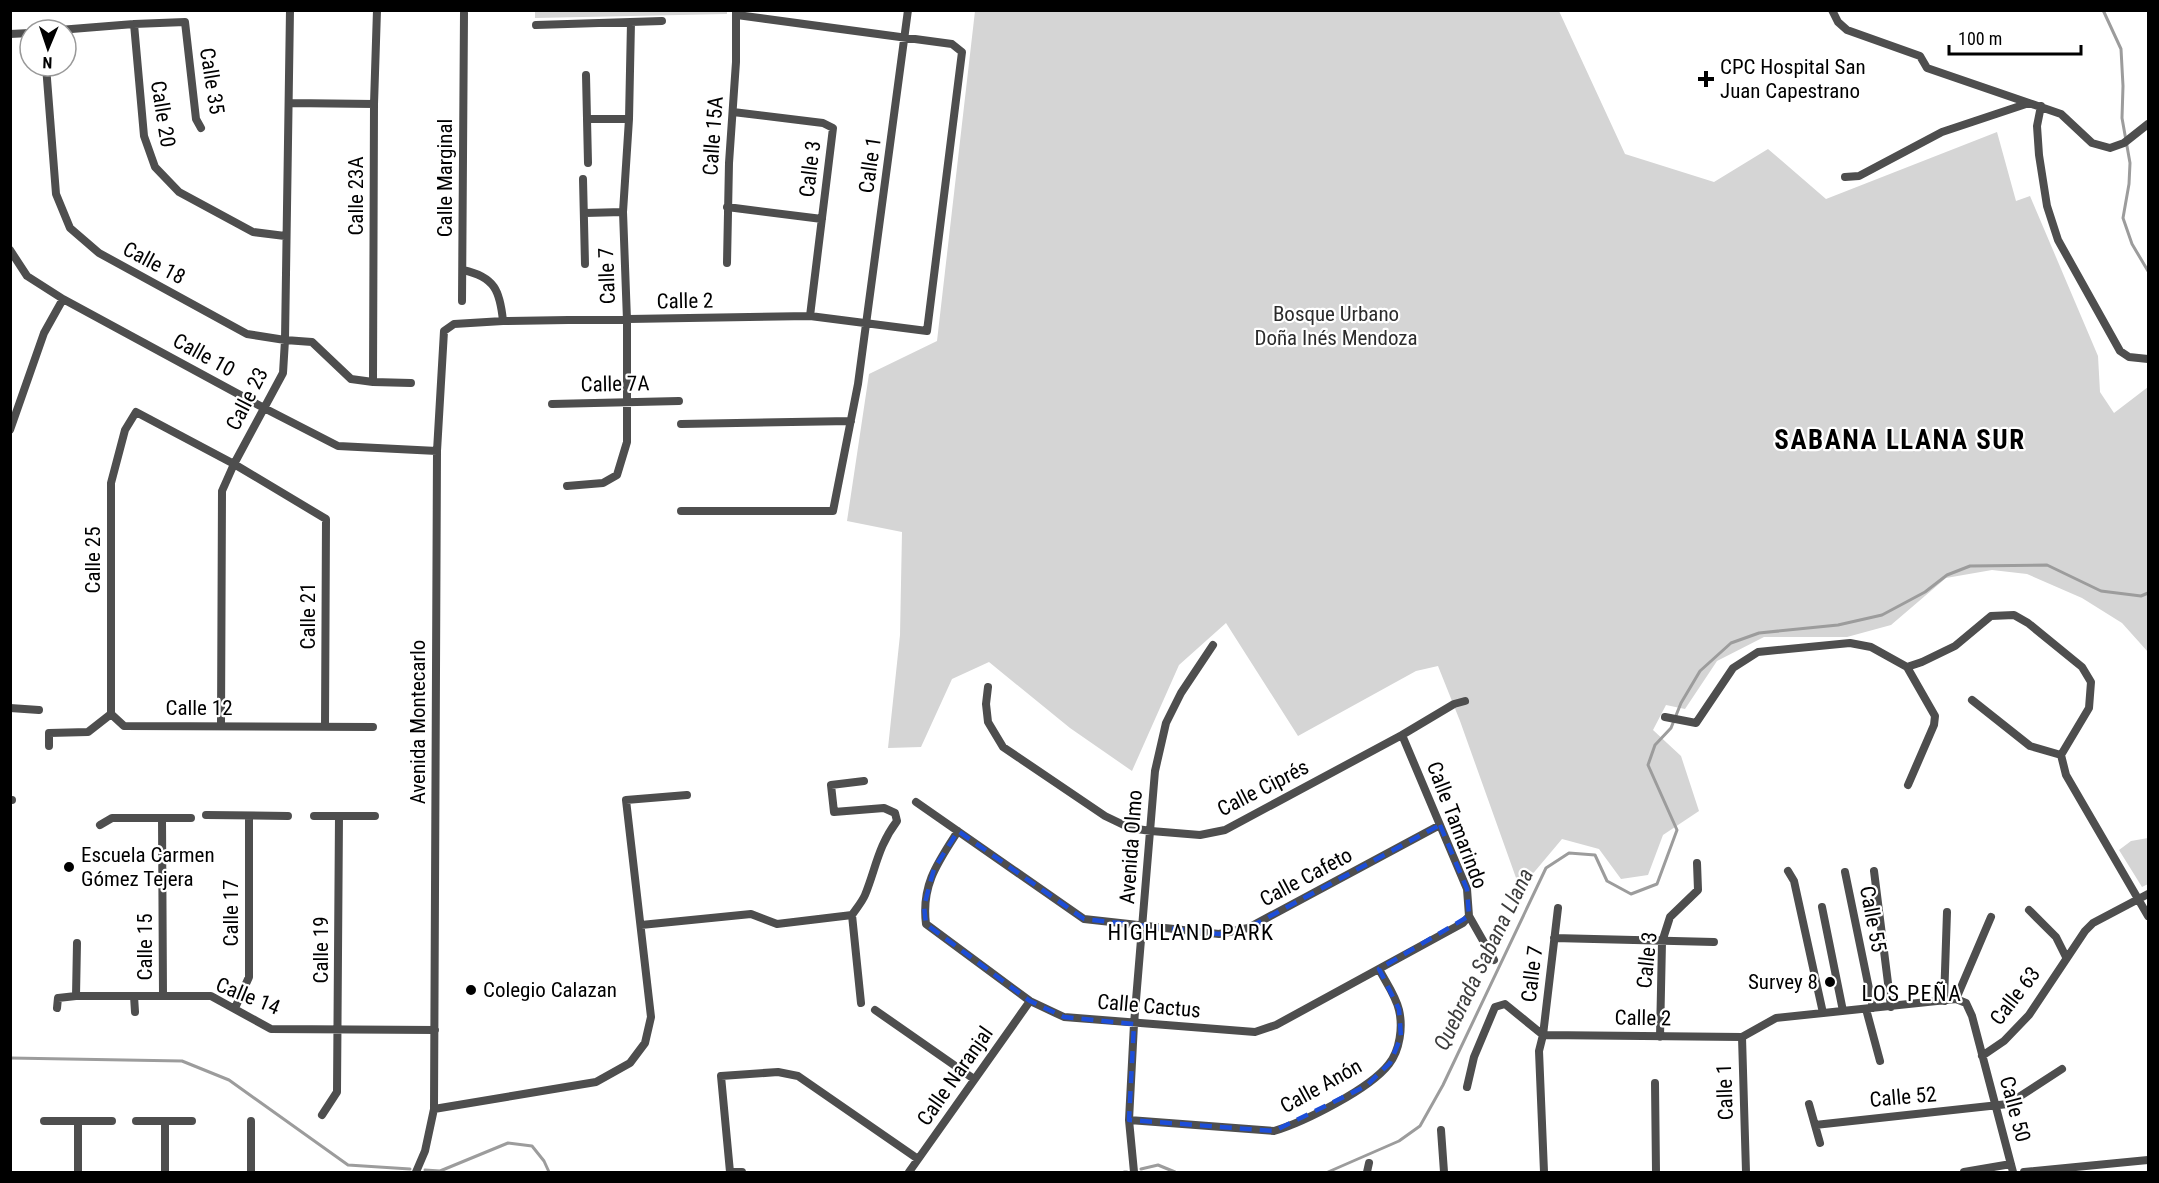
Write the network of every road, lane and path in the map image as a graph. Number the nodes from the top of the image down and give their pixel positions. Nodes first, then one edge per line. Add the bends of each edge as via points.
1 (290, 10) edge
2 (377, 10) edge
3 (908, 10) edge
4 (1832, 10) edge
5 (464, 13) dead end
6 (736, 13) edge
7 (662, 21) dead end
8 (631, 22) junction
9 (134, 24) junction
10 (536, 25) dead end
11 (78, 28) edge
12 (905, 38) junction
13 (586, 75) dead end
14 (47, 78) edge
15 (289, 103) junction
16 (2029, 103) junction
17 (374, 104) junction
18 (2041, 106) junction
19 (733, 112) junction
20 (588, 119) junction
21 (629, 119) junction
22 (2148, 124) edge
23 (201, 128) dead end
24 (588, 163) dead end
25 (1845, 177) dead end
26 (583, 179) dead end
27 (727, 207) junction
28 (623, 212) junction
29 (585, 213) junction
30 (822, 219) junction
31 (285, 236) junction
32 (10, 250) edge
33 (727, 263) dead end
34 (585, 264) dead end
35 (463, 270) junction
36 (63, 299) junction
37 (462, 301) dead end
38 (810, 316) junction
39 (627, 320) junction
40 (503, 321) junction
41 (867, 324) junction
42 (285, 340) junction
43 (2148, 359) edge
44 (373, 382) junction
45 (411, 383) dead end
46 (679, 401) dead end
47 (628, 402) junction
48 (552, 404) dead end
49 (264, 408) junction
50 (851, 422) junction
51 (681, 424) dead end
52 (10, 430) edge
53 (437, 451) junction
54 (234, 464) junction
55 (567, 486) dead end
56 (681, 511) dead end
57 (1214, 645) dead end
58 (1907, 667) junction
59 (988, 687) dead end
60 (1972, 700) dead end
61 (1465, 701) dead end
62 (10, 708) edge
63 (39, 710) dead end
64 (111, 714) junction
65 (1665, 717) dead end
66 (221, 726) junction
67 (325, 726) junction
68 (374, 727) dead end
69 (1402, 735) junction
70 (49, 746) dead end
71 (2061, 755) junction
72 (864, 781) dead end
73 (1908, 785) dead end
74 (687, 795) dead end
75 (916, 802) dead end
76 (206, 815) dead end
77 (249, 816) junction
78 (288, 816) dead end
79 (314, 816) dead end
80 (339, 816) junction
81 (375, 816) dead end
82 (162, 818) junction
83 (191, 818) dead end
84 (100, 825) dead end
85 (1440, 825) junction
86 (958, 831) junction
87 (1151, 831) junction
88 (1697, 863) dead end
89 (1788, 871) dead end
90 (1874, 871) dead end
91 (1845, 872) dead end
92 (2148, 894) edge
93 (2138, 898) junction
94 (1822, 907) dead end
95 (1558, 908) dead end
96 (2029, 910) dead end
97 (1947, 912) dead end
98 (852, 915) junction
99 (1469, 916) junction
100 (2148, 916) edge
101 (1991, 917) dead end
102 (641, 925) junction
103 (1143, 927) junction
104 (1554, 938) junction
105 (1662, 942) junction
106 (1714, 942) dead end
107 (77, 943) dead end
108 (2066, 957) junction
109 (1494, 960) dead end
110 (1379, 969) junction
111 (76, 996) junction
112 (134, 996) junction
113 (163, 996) junction
114 (1956, 999) junction
115 (1030, 1001) junction
116 (1944, 1001) junction
117 (861, 1003) dead end
118 (1891, 1007) junction
119 (57, 1008) dead end
120 (235, 1008) junction
121 (1869, 1009) junction
122 (875, 1010) dead end
123 (1843, 1011) junction
124 (135, 1012) dead end
125 (1822, 1013) junction
126 (1134, 1024) junction
127 (339, 1030) junction
128 (435, 1030) junction
129 (1543, 1035) junction
130 (1660, 1037) junction
131 (1742, 1037) junction
132 (1982, 1056) junction
133 (1880, 1061) dead end
134 (2062, 1069) dead end
135 (974, 1079) junction
136 (1655, 1083) dead end
137 (1467, 1087) dead end
138 (1809, 1104) dead end
139 (1995, 1106) junction
140 (435, 1109) junction
141 (322, 1115) dead end
142 (1129, 1120) junction
143 (44, 1121) dead end
144 (78, 1121) junction
145 (112, 1121) dead end
146 (136, 1121) dead end
147 (192, 1121) dead end
148 (251, 1121) dead end
149 (165, 1122) junction
150 (1815, 1125) junction
151 (1441, 1130) dead end
152 (1820, 1143) dead end
153 (918, 1159) junction
154 (2148, 1160) edge
155 (2012, 1168) edge
156 (78, 1173) edge
157 (165, 1173) edge
158 (251, 1173) edge
159 (416, 1173) edge
160 (742, 1173) edge
161 (909, 1173) edge
162 (1134, 1173) edge
163 (1444, 1173) edge
164 (1544, 1173) edge
165 (1656, 1173) edge
166 (1746, 1173) edge
167 (1964, 1173) edge
168 (2024, 1173) edge

1 - 15 street, Calle 23
2 - 17 street, Calle 23A
3 - 12 street, Calle 1
4 - 16 street via 1847,30 1920,56 1927,68
5 - 35 street, Calle Marginal
6 - 12 street
6 - 19 street, Calle 15A
7 - 8 street
8 - 10 street
8 - 21 street, Calle 7
9 - 11 street, Calle 35
9 - 23 street, Calle 35 via 185,22 196,119
9 - 31 street, Calle 20 via 144,136 155,167 179,192 253,232
12 - 41 street, Calle 1
12 - 41 street, Calle 2 via 952,44 962,52 927,331
13 - 20 street
14 - 42 street, Calle 18 via 56,194 70,228 99,253 247,333
15 - 17 street
15 - 31 street, Calle 23
16 - 18 street
16 - 25 street via 1942,132 1859,176
17 - 44 street, Calle 23A
18 - 22 street via 2061,114 2092,143 2110,148 2124,143
18 - 43 street via 2037,126 2040,155 2047,206 2058,240 2120,351 2129,357
19 - 27 street, Calle 15A
19 - 30 street, Calle 3 via 823,123 833,128
20 - 21 street
20 - 24 street
21 - 28 street, Calle 7
26 - 29 street
27 - 30 street
27 - 33 street, Calle 15A
28 - 29 street
28 - 39 street, Calle 7
29 - 34 street
30 - 38 street, Calle 3
31 - 42 street, Calle 23
32 - 36 street, Calle 10 via 27,276
35 - 37 street, Calle Marginal
35 - 40 street via 480,274 492,283 501,300
36 - 49 street, Calle 10
36 - 52 street via 44,333
38 - 39 street, Calle 2
38 - 41 street, Calle 2
39 - 40 street, Calle 2
39 - 47 street, Calle 7
40 - 53 street, Avenida Montecarlo via 454,324 444,331
41 - 50 street, Calle 1
42 - 44 street, Calle 18 via 312,342 351,379
42 - 49 street, Calle 23 via 283,373
44 - 45 street, Calle 18
46 - 47 street, Calle 7A
47 - 48 street, Calle 7A
47 - 55 street, Calle 7 via 627,442 617,475 603,483
49 - 53 street, Calle 10 via 338,446
49 - 54 street, Calle 23
50 - 51 street
50 - 56 street, Calle 1 via 832,511
53 - 128 street, Avenida Montecarlo
54 - 64 street, Calle 25 via 136,412 125,430 111,483
54 - 66 street, Calle 23 via 222,491
54 - 67 street, Calle 21 via 326,519
57 - 87 street, Avenida Olmo via 1166,723 1155,771
58 - 65 street via 1871,647 1850,643 1758,652 1733,668 1696,723
58 - 71 street via 1955,646 1991,616 2014,615 2028,623 2082,667 2091,682 2089,708
58 - 73 street via 1935,716
59 - 87 street, Calle Ciprés via 988,722 1003,747 1105,816 1130,828
60 - 71 street via 2030,746
61 - 69 street, Calle Ciprés
62 - 63 street
64 - 66 street, Calle 12 via 124,726
64 - 70 street via 88,732 49,733
66 - 67 street, Calle 12
67 - 68 street, Calle 12
69 - 85 street, Calle Tamarindo
69 - 87 street, Calle Ciprés via 1225,830 1200,835
71 - 93 street via 2066,775
72 - 98 street via 831,785 834,812 884,808 894,813 897,821 876,857 864,897
74 - 102 street via 626,800
75 - 86 street, Calle Cafeto
76 - 77 street
77 - 78 street
77 - 120 street, Calle 17 via 249,977
79 - 80 street
80 - 81 street
80 - 127 street, Calle 19
82 - 83 street
82 - 84 street via 112,818
82 - 113 street, Calle 15
85 - 99 street, Calle Tamarindo via 1467,890
85 - 103 street, Calle Cafeto via 1248,928 1220,934
86 - 103 street, Calle Cafeto via 1084,919
86 - 115 street, Calle Cactus via 934,869 924,906 926,924
87 - 103 street, Avenida Olmo
88 - 105 street, Calle 3 via 1698,890 1670,917
89 - 125 street via 1794,881
90 - 118 street
91 - 121 street, Calle 55
92 - 93 street, Calle 63
93 - 100 street
93 - 108 street, Calle 63 via 2093,923
94 - 123 street
95 - 104 street
96 - 108 street via 2056,937
97 - 116 street
98 - 102 street via 777,924 752,914
98 - 117 street
99 - 109 street, Calle Tamarindo
99 - 110 street, Calle Cactus
101 - 114 street
102 - 140 street via 651,1017 645,1043 630,1063 596,1082
103 - 126 street, Avenida Olmo
104 - 105 street, Calle 7
104 - 129 street, Calle 7
105 - 106 street, Calle 7
105 - 130 street, Calle 3
107 - 111 street
108 - 132 street, Calle 63 via 2029,1015
110 - 126 street, Calle Cactus via 1276,1025 1255,1032
110 - 142 street, Calle Anón via 1399,1009 1401,1037 1390,1063 1366,1086 1274,1131
111 - 112 street, Calle 14
111 - 119 street via 58,998
112 - 113 street, Calle 14
112 - 124 street
113 - 120 street, Calle 14 via 211,996
114 - 116 street, Calle 1
114 - 132 street, Calle 63 via 1966,1003 1972,1016
115 - 126 street, Calle Cactus via 1064,1017
115 - 135 street, Calle Naranjal
116 - 118 street, Calle 1
118 - 121 street, Calle 1
120 - 127 street, Calle 14 via 271,1029
121 - 123 street, Calle 1
121 - 133 street, Calle 55
122 - 135 street
123 - 125 street, Calle 1
125 - 131 street, Calle 1 via 1776,1018
126 - 142 street, Avenida Olmo
127 - 128 street, Calle 14
127 - 141 street, Calle 19 via 337,1092
128 - 140 street, Avenida Montecarlo
129 - 130 street, Calle 2
129 - 137 street via 1505,1004 1495,1007 1474,1057
129 - 164 street, Calle 7 via 1539,1051
130 - 131 street, Calle 2
131 - 166 street, Calle 1
132 - 139 street, Calle 50
134 - 139 street, Calle 52 via 2008,1104
135 - 153 street, Calle Naranjal
136 - 165 street
138 - 150 street
139 - 150 street, Calle 52
139 - 155 street, Calle 50
140 - 159 street, Avenida Montecarlo
142 - 162 street, Avenida Olmo
143 - 144 street
144 - 145 street
144 - 156 street
146 - 149 street
147 - 149 street
148 - 158 street
149 - 157 street
150 - 152 street
151 - 163 street
153 - 160 street via 798,1076 778,1072 721,1076 730,1172
153 - 161 street, Calle Naranjal
154 - 168 street
155 - 167 street

